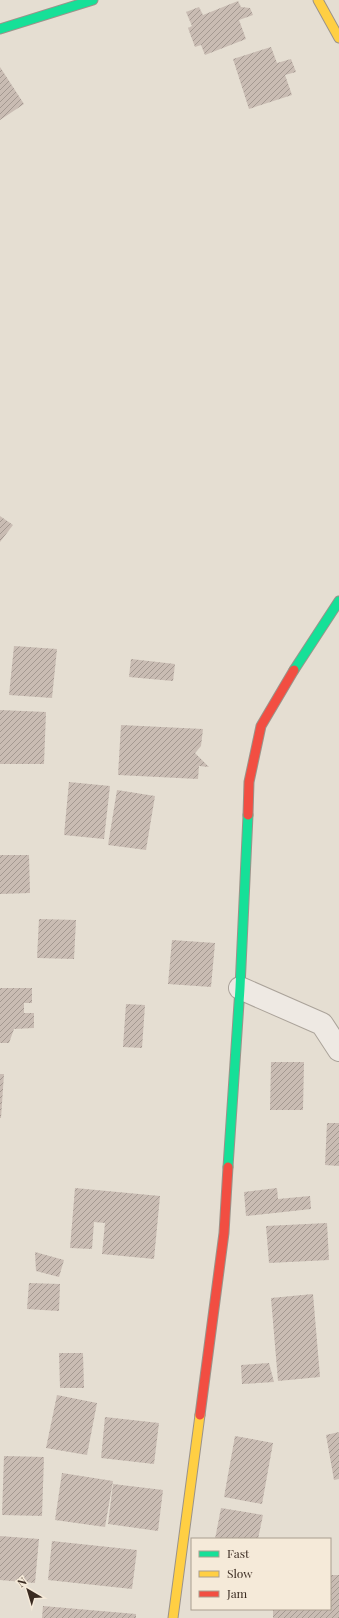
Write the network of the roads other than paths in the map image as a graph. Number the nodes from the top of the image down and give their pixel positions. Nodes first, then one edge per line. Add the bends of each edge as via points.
1 (93, 0) edge
2 (318, 0) edge
3 (0, 29) edge
4 (339, 38) edge
5 (339, 601) edge
6 (240, 988) junction
7 (339, 1050) edge
8 (173, 1618) edge

1 - 3 street
2 - 4 street
5 - 6 street via 303,654 261,726 249,782
6 - 7 street via 322,1024
6 - 8 street via 224,1233

